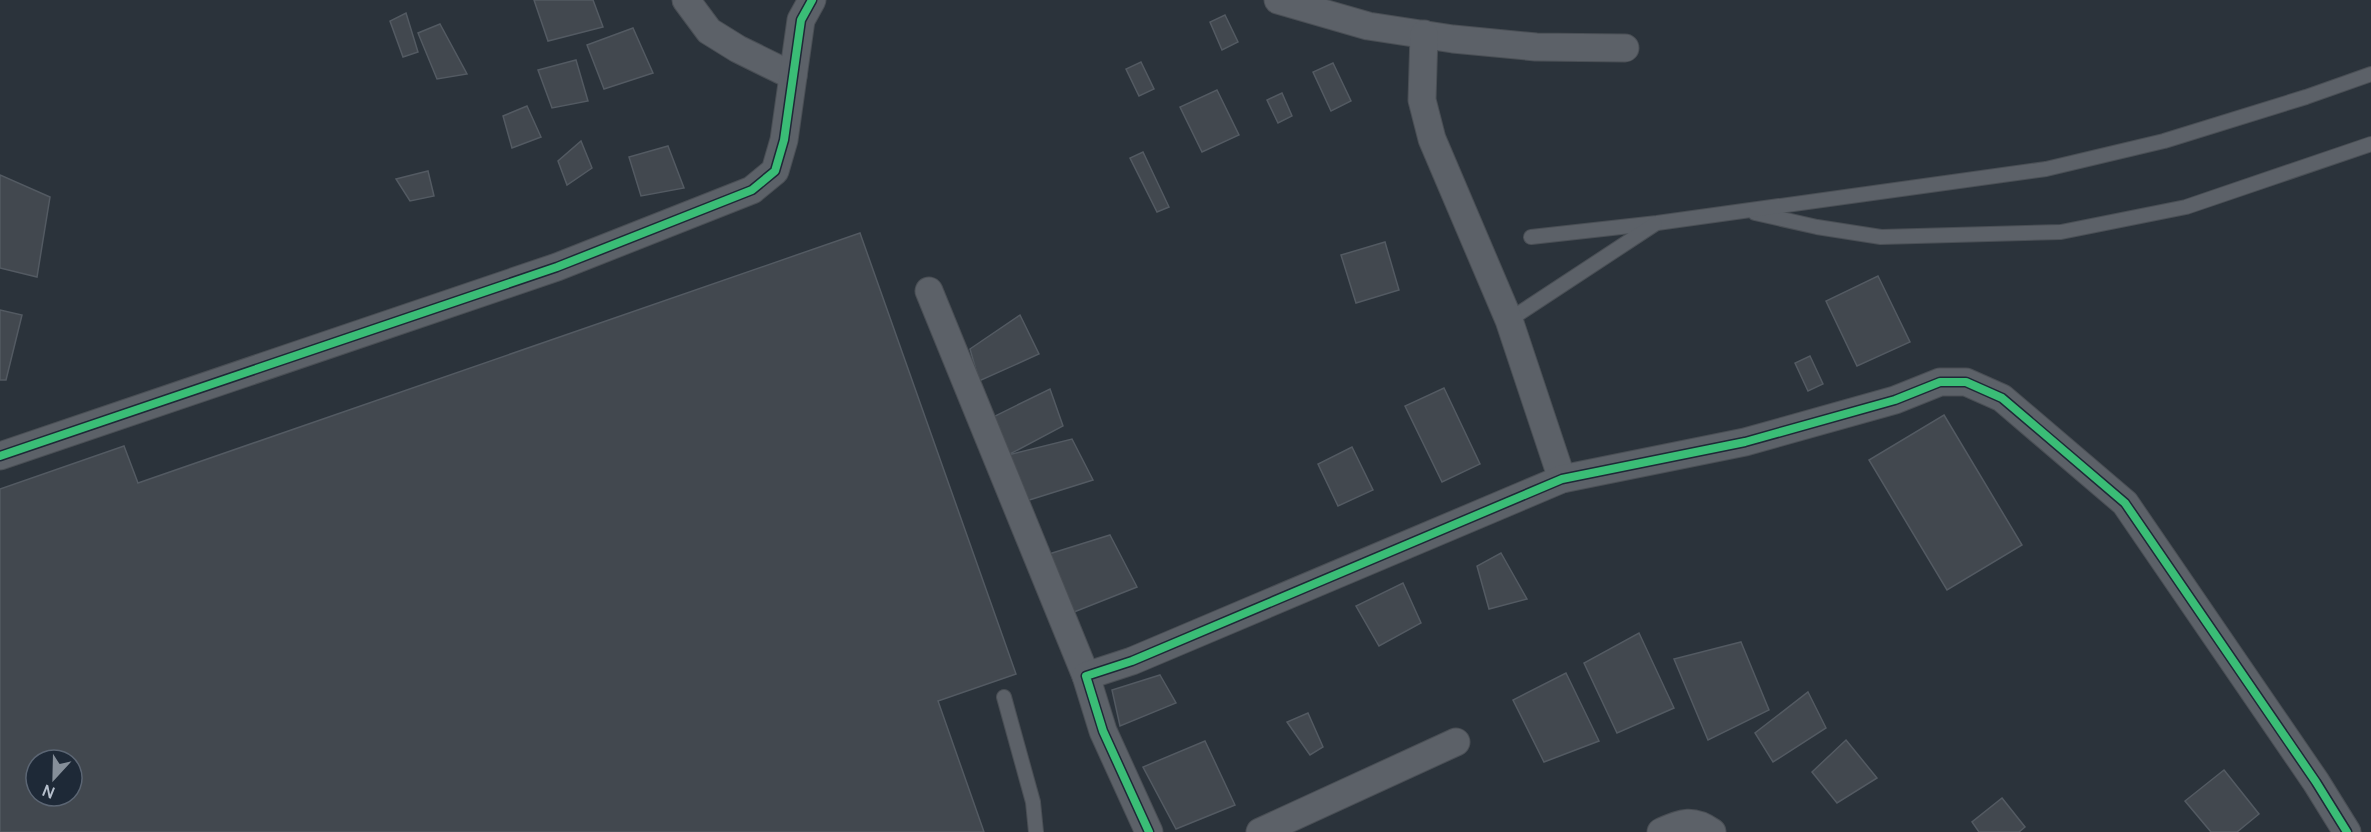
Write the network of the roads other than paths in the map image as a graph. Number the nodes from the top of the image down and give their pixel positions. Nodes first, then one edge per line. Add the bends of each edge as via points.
1 (686, 0) edge
2 (812, 0) edge
3 (1278, 0) edge
4 (1424, 34) junction
5 (1625, 48) dead end
6 (2371, 74) edge
7 (793, 76) junction
8 (2371, 144) edge
9 (1747, 211) junction
10 (1657, 223) junction
11 (1531, 237) dead end
12 (929, 291) dead end
13 (1509, 320) junction
14 (0, 456) edge
15 (1562, 479) junction
16 (1086, 676) junction
17 (1004, 697) dead end
18 (1456, 742) dead end
19 (1036, 832) edge
20 (1149, 832) edge
21 (1260, 832) edge
22 (1661, 832) edge
23 (1712, 832) edge
24 (2347, 832) edge

1 - 7 street via 709,31
2 - 7 street via 801,20
3 - 4 street via 1368,26
4 - 5 street via 1536,47
4 - 13 street via 1422,100 1432,139
6 - 9 lane via 2164,141 2046,169
7 - 14 street via 784,140 775,171 752,190 557,267
8 - 9 lane via 2186,207 2061,232 1881,237
9 - 10 lane
10 - 11 lane
10 - 13 lane
12 - 16 street
13 - 15 street
15 - 16 street via 1132,661
15 - 24 street via 1745,442 1895,400 1940,382 1966,382 2002,398 2125,503
16 - 20 street via 1103,731
17 - 19 lane via 1033,802
18 - 21 street
22 - 23 street via 1688,822

